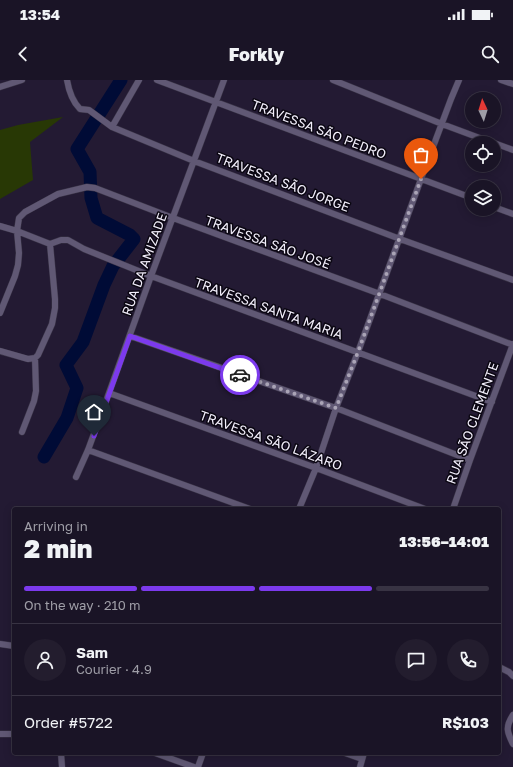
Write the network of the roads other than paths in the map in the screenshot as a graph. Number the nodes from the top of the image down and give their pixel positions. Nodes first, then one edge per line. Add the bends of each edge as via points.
1 (22, 80) edge
2 (67, 80) edge
3 (139, 80) edge
4 (158, 80) edge
5 (224, 80) edge
6 (333, 80) edge
7 (459, 80) edge
8 (501, 80) edge
9 (15, 81) edge
10 (513, 84) edge
11 (0, 87) edge
12 (217, 102) junction
13 (442, 124) junction
14 (112, 126) junction
15 (475, 136) edge
16 (501, 146) edge
17 (513, 150) edge
18 (194, 161) junction
19 (421, 179) junction
20 (465, 195) edge
21 (501, 210) edge
22 (513, 214) edge
23 (173, 218) junction
24 (0, 226) edge
25 (16, 231) junction
26 (400, 238) junction
27 (50, 244) junction
28 (151, 276) junction
29 (513, 280) edge
30 (380, 294) junction
31 (0, 313) edge
32 (130, 336) junction
33 (513, 345) edge
34 (0, 351) edge
35 (358, 352) junction
36 (35, 358) junction
37 (110, 393) junction
38 (492, 402) junction
39 (336, 408) junction
40 (22, 432) dead end
41 (88, 450) junction
42 (470, 460) junction
43 (316, 468) junction
44 (76, 477) dead end
45 (245, 507) edge
46 (300, 507) edge
47 (420, 507) edge
48 (454, 507) edge
49 (0, 644) edge
50 (12, 646) edge
51 (501, 668) edge
52 (513, 676) edge
53 (513, 715) edge
54 (0, 734) edge
55 (12, 734) edge
56 (513, 744) edge
57 (61, 755) edge
58 (161, 755) edge
59 (202, 755) edge
60 (363, 756) edge
61 (62, 767) edge
62 (194, 767) edge
63 (198, 767) edge
64 (360, 767) edge

1 - 9 street
2 - 14 street, TRAVESSA SÃO JORGE via 75,104 80,109 93,112
3 - 14 street
4 - 12 street, TRAVESSA SÃO PEDRO
5 - 12 street, RUA DA AMIZADE
6 - 13 street
7 - 13 street
8 - 10 street
9 - 11 street
12 - 18 street, RUA DA AMIZADE
12 - 19 street, TRAVESSA SÃO PEDRO
13 - 15 street
13 - 19 street
14 - 18 street, TRAVESSA SÃO JORGE
16 - 17 street
18 - 23 street, RUA DA AMIZADE
18 - 26 street, TRAVESSA SÃO JORGE
19 - 20 street, TRAVESSA SÃO PEDRO
19 - 26 street
21 - 22 street
23 - 25 street, TRAVESSA SÃO JOSÉ via 87,187 58,194 25,212 19,218
23 - 28 street, RUA DA AMIZADE
23 - 30 street, TRAVESSA SÃO JOSÉ
24 - 25 street
25 - 27 street
25 - 31 street via 18,265
26 - 29 street, TRAVESSA SÃO JORGE
26 - 30 street
27 - 28 street, TRAVESSA SANTA MARIA via 68,240
27 - 36 street via 55,308 52,324
28 - 32 street, RUA DA AMIZADE
28 - 35 street, TRAVESSA SANTA MARIA
30 - 33 street, TRAVESSA SÃO JOSÉ
30 - 35 street
32 - 37 street, RUA DA AMIZADE
32 - 39 street
33 - 38 street, RUA SÃO CLEMENTE
34 - 36 street via 28,359
35 - 38 street, TRAVESSA SANTA MARIA
35 - 39 street
36 - 40 street via 36,391
37 - 41 street, RUA DA AMIZADE
37 - 43 street, TRAVESSA SÃO LÁZARO
38 - 42 street, RUA SÃO CLEMENTE
39 - 42 street
39 - 43 street
41 - 44 street, RUA DA AMIZADE
41 - 45 street
42 - 48 street, RUA SÃO CLEMENTE
43 - 46 street
43 - 47 street, TRAVESSA SÃO LÁZARO
49 - 50 street
51 - 52 street
53 - 56 street via 508,722 508,732
54 - 55 street
57 - 61 street
58 - 62 street
59 - 63 street
60 - 64 street

